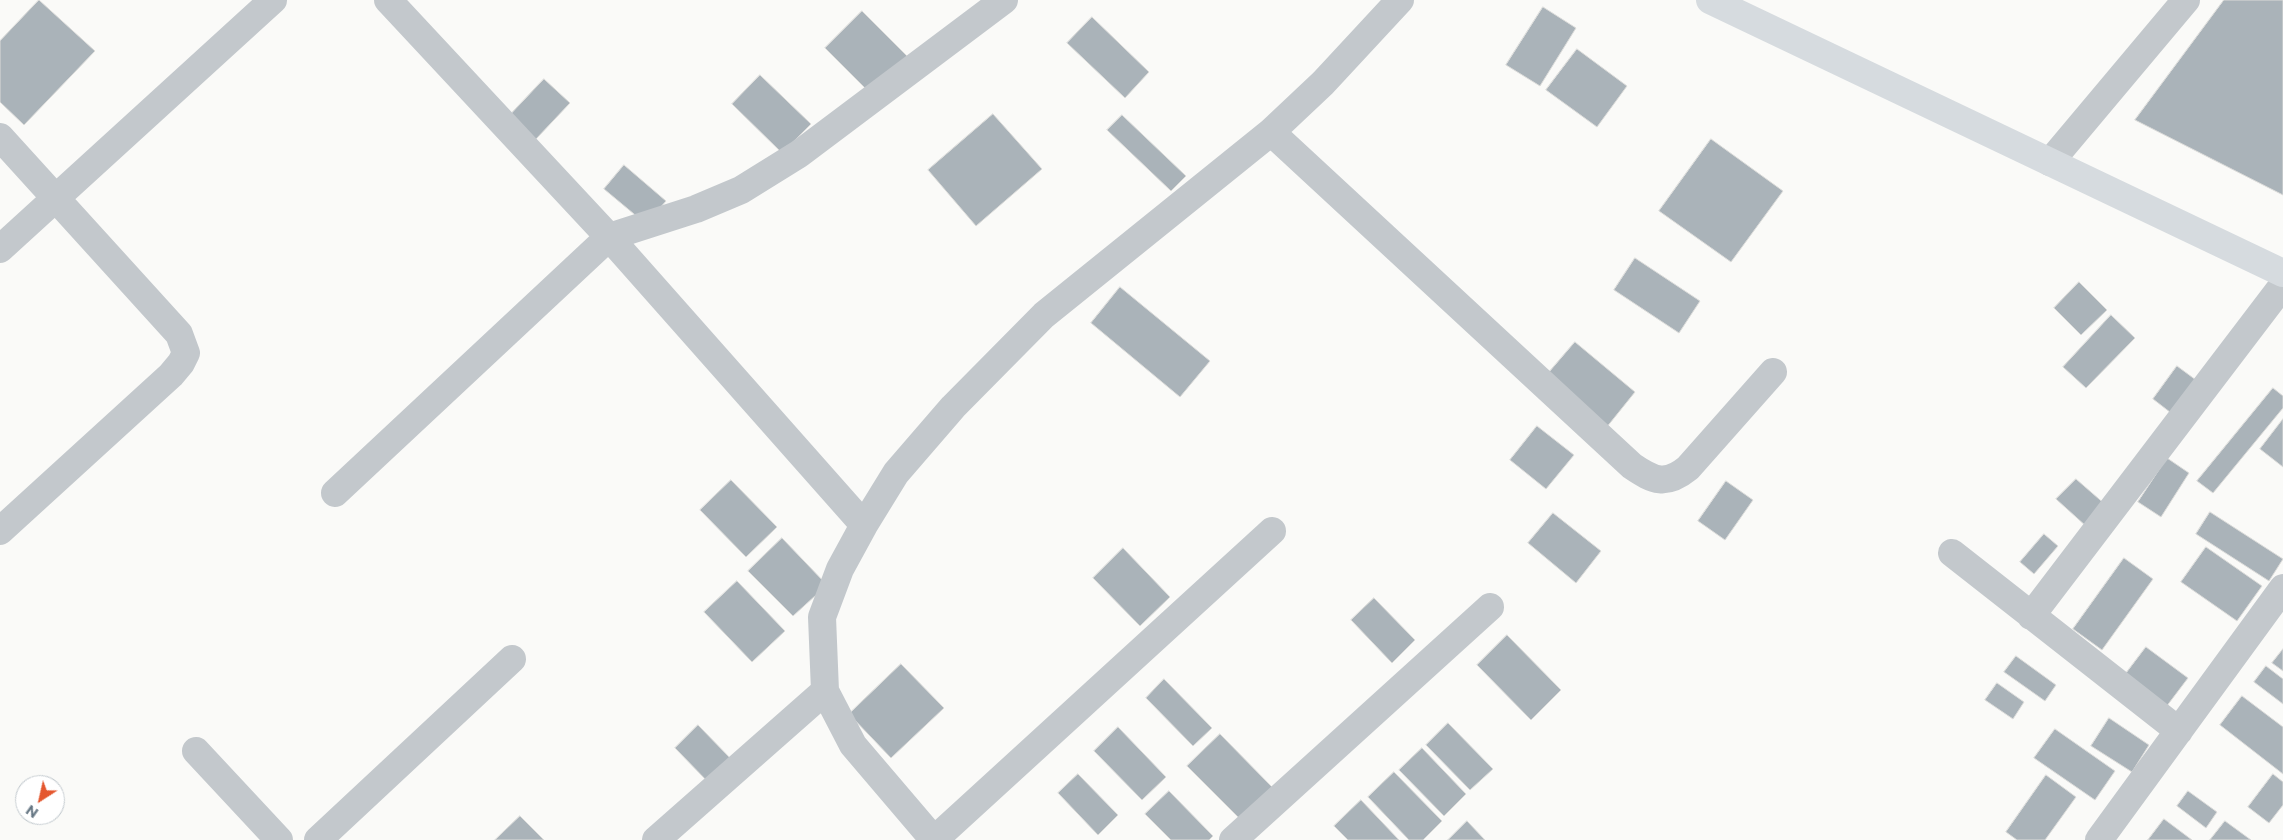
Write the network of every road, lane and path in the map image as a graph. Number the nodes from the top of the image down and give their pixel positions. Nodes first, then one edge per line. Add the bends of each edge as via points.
1 (272, 0) edge
2 (388, 0) edge
3 (1004, 0) edge
4 (1400, 0) edge
5 (1710, 0) edge
6 (2186, 0) edge
7 (1271, 132) junction
8 (0, 137) edge
9 (2050, 162) junction
10 (55, 198) junction
11 (609, 236) junction
12 (0, 250) edge
13 (2283, 273) edge
14 (2283, 285) edge
15 (1773, 372) dead end
16 (335, 493) dead end
17 (864, 525) junction
18 (1272, 531) dead end
19 (0, 532) edge
20 (1952, 553) dead end
21 (2283, 588) edge
22 (1490, 607) dead end
23 (2031, 616) junction
24 (512, 659) dead end
25 (825, 690) junction
26 (2179, 731) junction
27 (196, 751) dead end
28 (279, 840) edge
29 (318, 840) edge
30 (656, 840) edge
31 (934, 840) edge
32 (1233, 840) edge
33 (2099, 840) edge

1 - 10 street
2 - 11 street
3 - 11 street via 799,154 741,190 696,209
4 - 7 street via 1323,83
5 - 9 main road
6 - 9 street
7 - 15 street via 1632,466 1647,476 1661,480 1676,478
7 - 17 street via 1044,315 953,406 896,473
8 - 10 street
9 - 13 main road
10 - 12 street
10 - 19 street via 179,334 186,353 172,375
11 - 16 street
11 - 17 street
14 - 23 street
17 - 25 street via 840,569 822,617
18 - 31 street
20 - 23 street
21 - 26 street
22 - 32 street
23 - 26 street
24 - 29 street
25 - 30 street
25 - 31 street via 853,745
26 - 33 street
27 - 28 street

